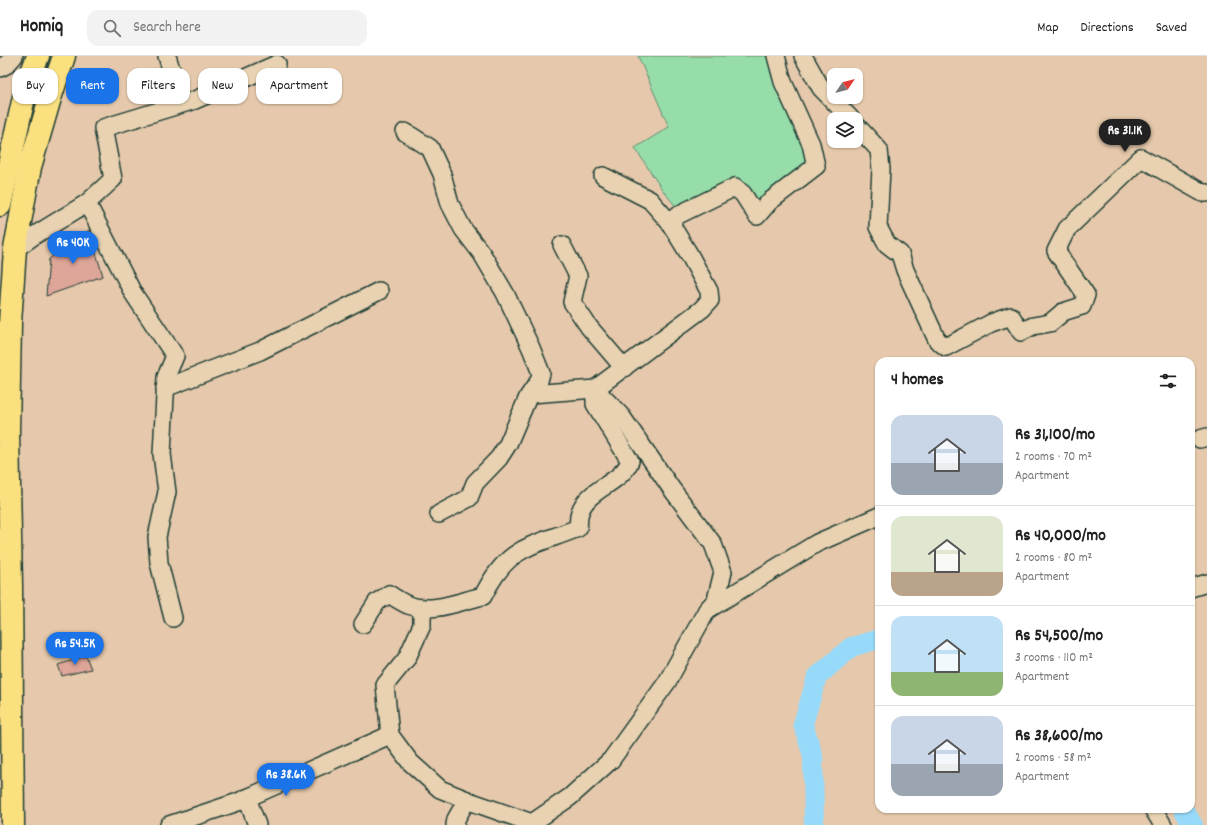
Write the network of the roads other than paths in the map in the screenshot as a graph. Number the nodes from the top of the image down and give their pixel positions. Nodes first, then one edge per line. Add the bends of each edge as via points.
1 (14, 56) edge
2 (38, 56) edge
3 (64, 56) edge
4 (167, 56) edge
5 (776, 56) edge
6 (803, 56) edge
7 (277, 64) dead end
8 (0, 68) edge
9 (170, 107) junction
10 (844, 112) edge
11 (405, 132) dead end
12 (863, 133) edge
13 (603, 176) dead end
14 (1207, 193) edge
15 (87, 203) junction
16 (0, 205) edge
17 (670, 222) junction
18 (562, 245) dead end
19 (15, 249) junction
20 (379, 291) dead end
21 (624, 368) junction
22 (165, 388) junction
23 (595, 389) junction
24 (531, 394) junction
25 (439, 514) dead end
26 (875, 518) edge
27 (1207, 583) edge
28 (1195, 587) edge
29 (422, 609) junction
30 (707, 610) junction
31 (173, 618) dead end
32 (363, 624) dead end
33 (390, 735) junction
34 (247, 798) junction
35 (467, 800) junction
36 (1156, 813) edge
37 (498, 819) edge
38 (13, 825) edge
39 (169, 825) edge
40 (258, 825) edge
41 (455, 825) edge
42 (1163, 825) edge

1 - 8 street
2 - 16 highway via 26,88
3 - 19 highway via 30,167
4 - 9 street via 171,69
5 - 17 street via 783,82 811,144 816,166 769,202 757,216 735,187 678,214
6 - 10 street via 821,88
7 - 9 street via 195,100
9 - 15 street via 102,128 113,179
11 - 24 street via 430,148 442,174 450,204 463,229 482,254 505,293 541,372
12 - 14 street via 879,150 878,227 887,244 900,254 937,340 946,346 1010,316 1021,332 1033,326 1050,323 1063,312 1082,306 1086,295 1056,251 1067,228 1141,158
13 - 17 street via 650,200
15 - 19 street
15 - 22 street via 133,293 176,356 166,378
17 - 21 street via 709,290 710,300 702,309
18 - 21 street via 578,276 572,302 589,327
19 - 38 highway via 10,322 8,433
20 - 22 street via 260,351
21 - 23 street
22 - 31 street via 162,454 167,492 157,538 159,563
23 - 24 street
23 - 29 street via 595,404 630,462 627,470 587,500 580,512 578,528 518,551 492,578 483,596
23 - 30 street via 622,417 713,544 723,572 716,600
24 - 25 street via 508,444 499,458 475,483 469,498
26 - 30 street via 816,544
27 - 28 street
29 - 32 street via 407,605 389,594 377,602
29 - 33 street via 422,625 407,658 384,685
30 - 37 street via 667,682 611,760 570,797 532,823
33 - 34 street
33 - 35 street via 410,762 440,789
34 - 39 street
34 - 40 street
35 - 37 street
35 - 41 street
36 - 42 street

